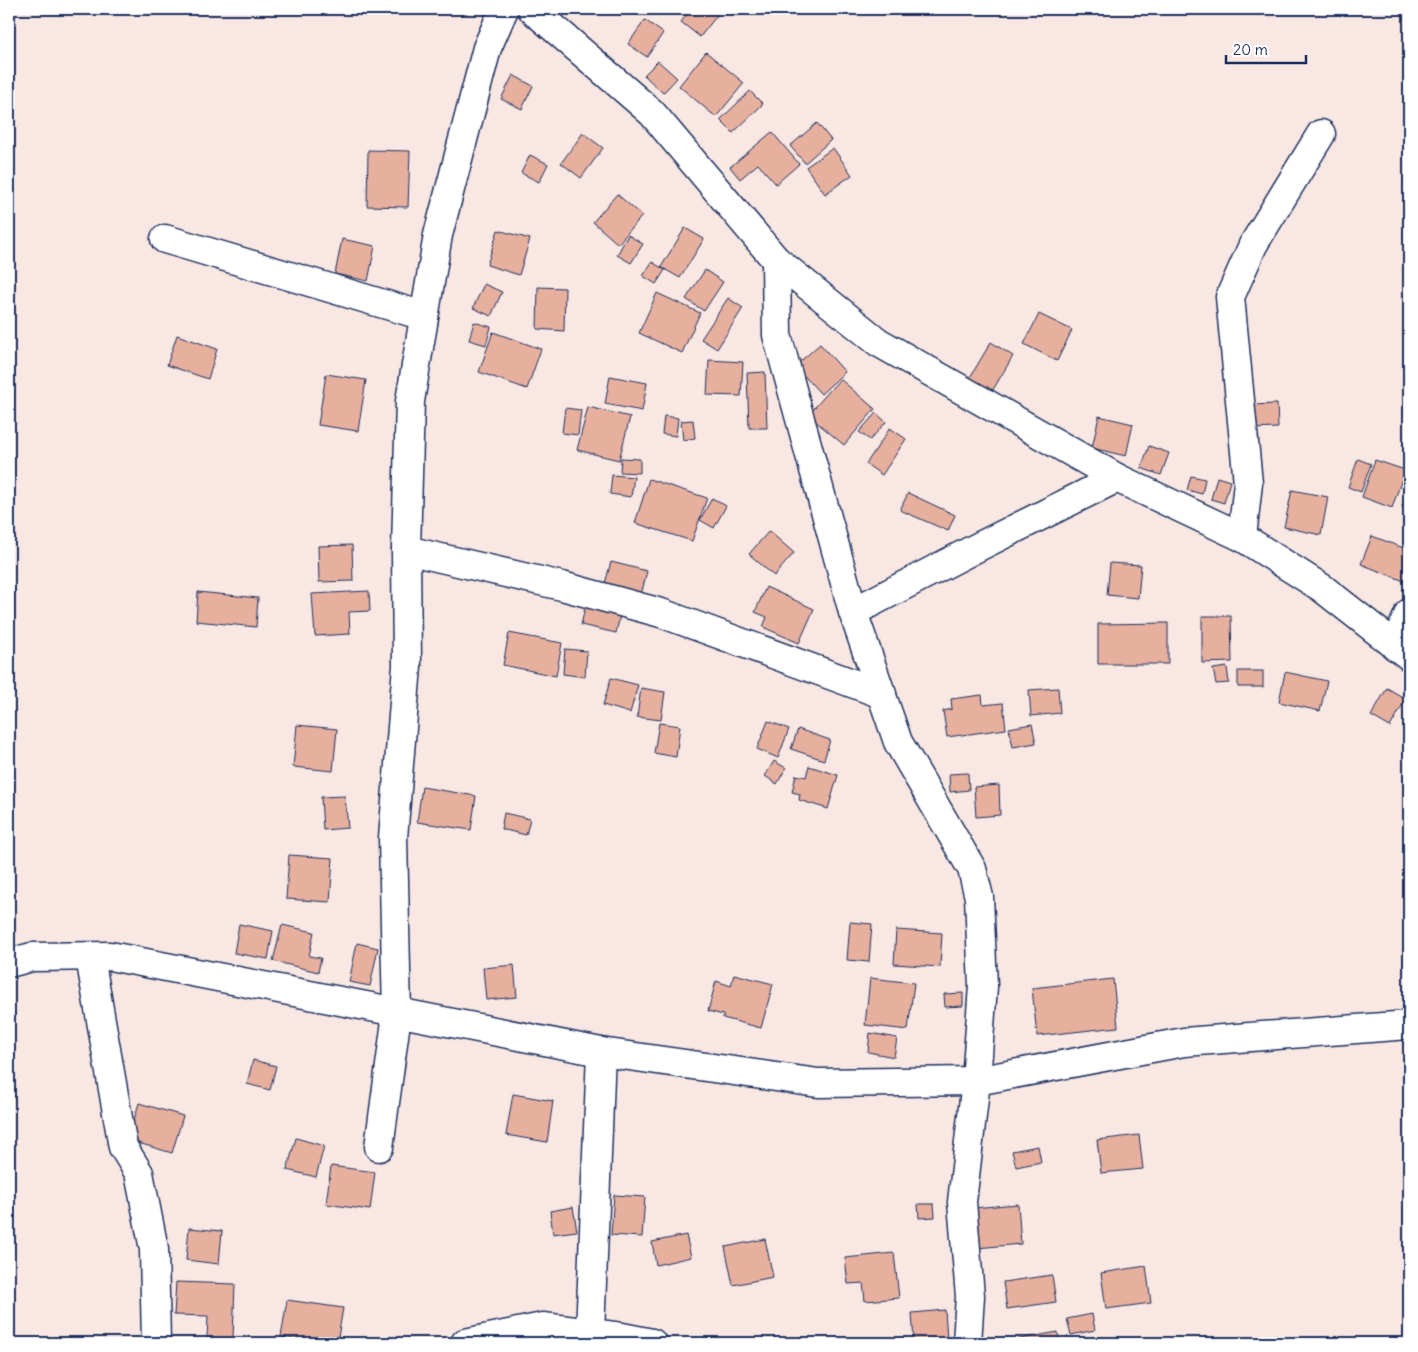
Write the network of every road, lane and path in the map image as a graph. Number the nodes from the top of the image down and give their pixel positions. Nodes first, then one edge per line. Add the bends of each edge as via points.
1 (504, 9) edge
2 (532, 9) edge
3 (1321, 134) dead end
4 (165, 239) dead end
5 (776, 260) junction
6 (424, 316) junction
7 (1117, 478) junction
8 (1242, 537) junction
9 (406, 550) junction
10 (854, 612) junction
11 (1409, 613) edge
12 (1402, 651) edge
13 (882, 694) junction
14 (90, 956) junction
15 (9, 963) edge
16 (397, 1014) junction
17 (1409, 1025) edge
18 (601, 1052) junction
19 (976, 1081) junction
20 (379, 1147) dead end
21 (590, 1333) junction
22 (623, 1340) edge
23 (156, 1343) edge
24 (465, 1343) edge
25 (652, 1343) edge
26 (967, 1343) edge

1 - 6 street via 487,48 438,235
2 - 5 street via 652,113
3 - 8 street via 1253,245 1230,297 1248,483
4 - 6 street
5 - 7 street via 878,342
5 - 10 street via 778,335
6 - 9 street via 410,401
7 - 8 street
7 - 10 street
8 - 12 street via 1322,588
9 - 13 street via 661,613
9 - 16 street via 407,666 394,838
10 - 13 street
11 - 12 street
13 - 19 street via 898,742 972,869 979,897 983,986
14 - 15 street via 32,957
14 - 16 street via 110,956
14 - 23 street via 123,1147 139,1173 154,1249
16 - 18 street
16 - 20 street
17 - 19 street via 1184,1042
18 - 19 street via 818,1083
18 - 21 street
19 - 26 street via 962,1202 970,1296
21 - 22 street
21 - 24 street via 543,1327
22 - 25 street

